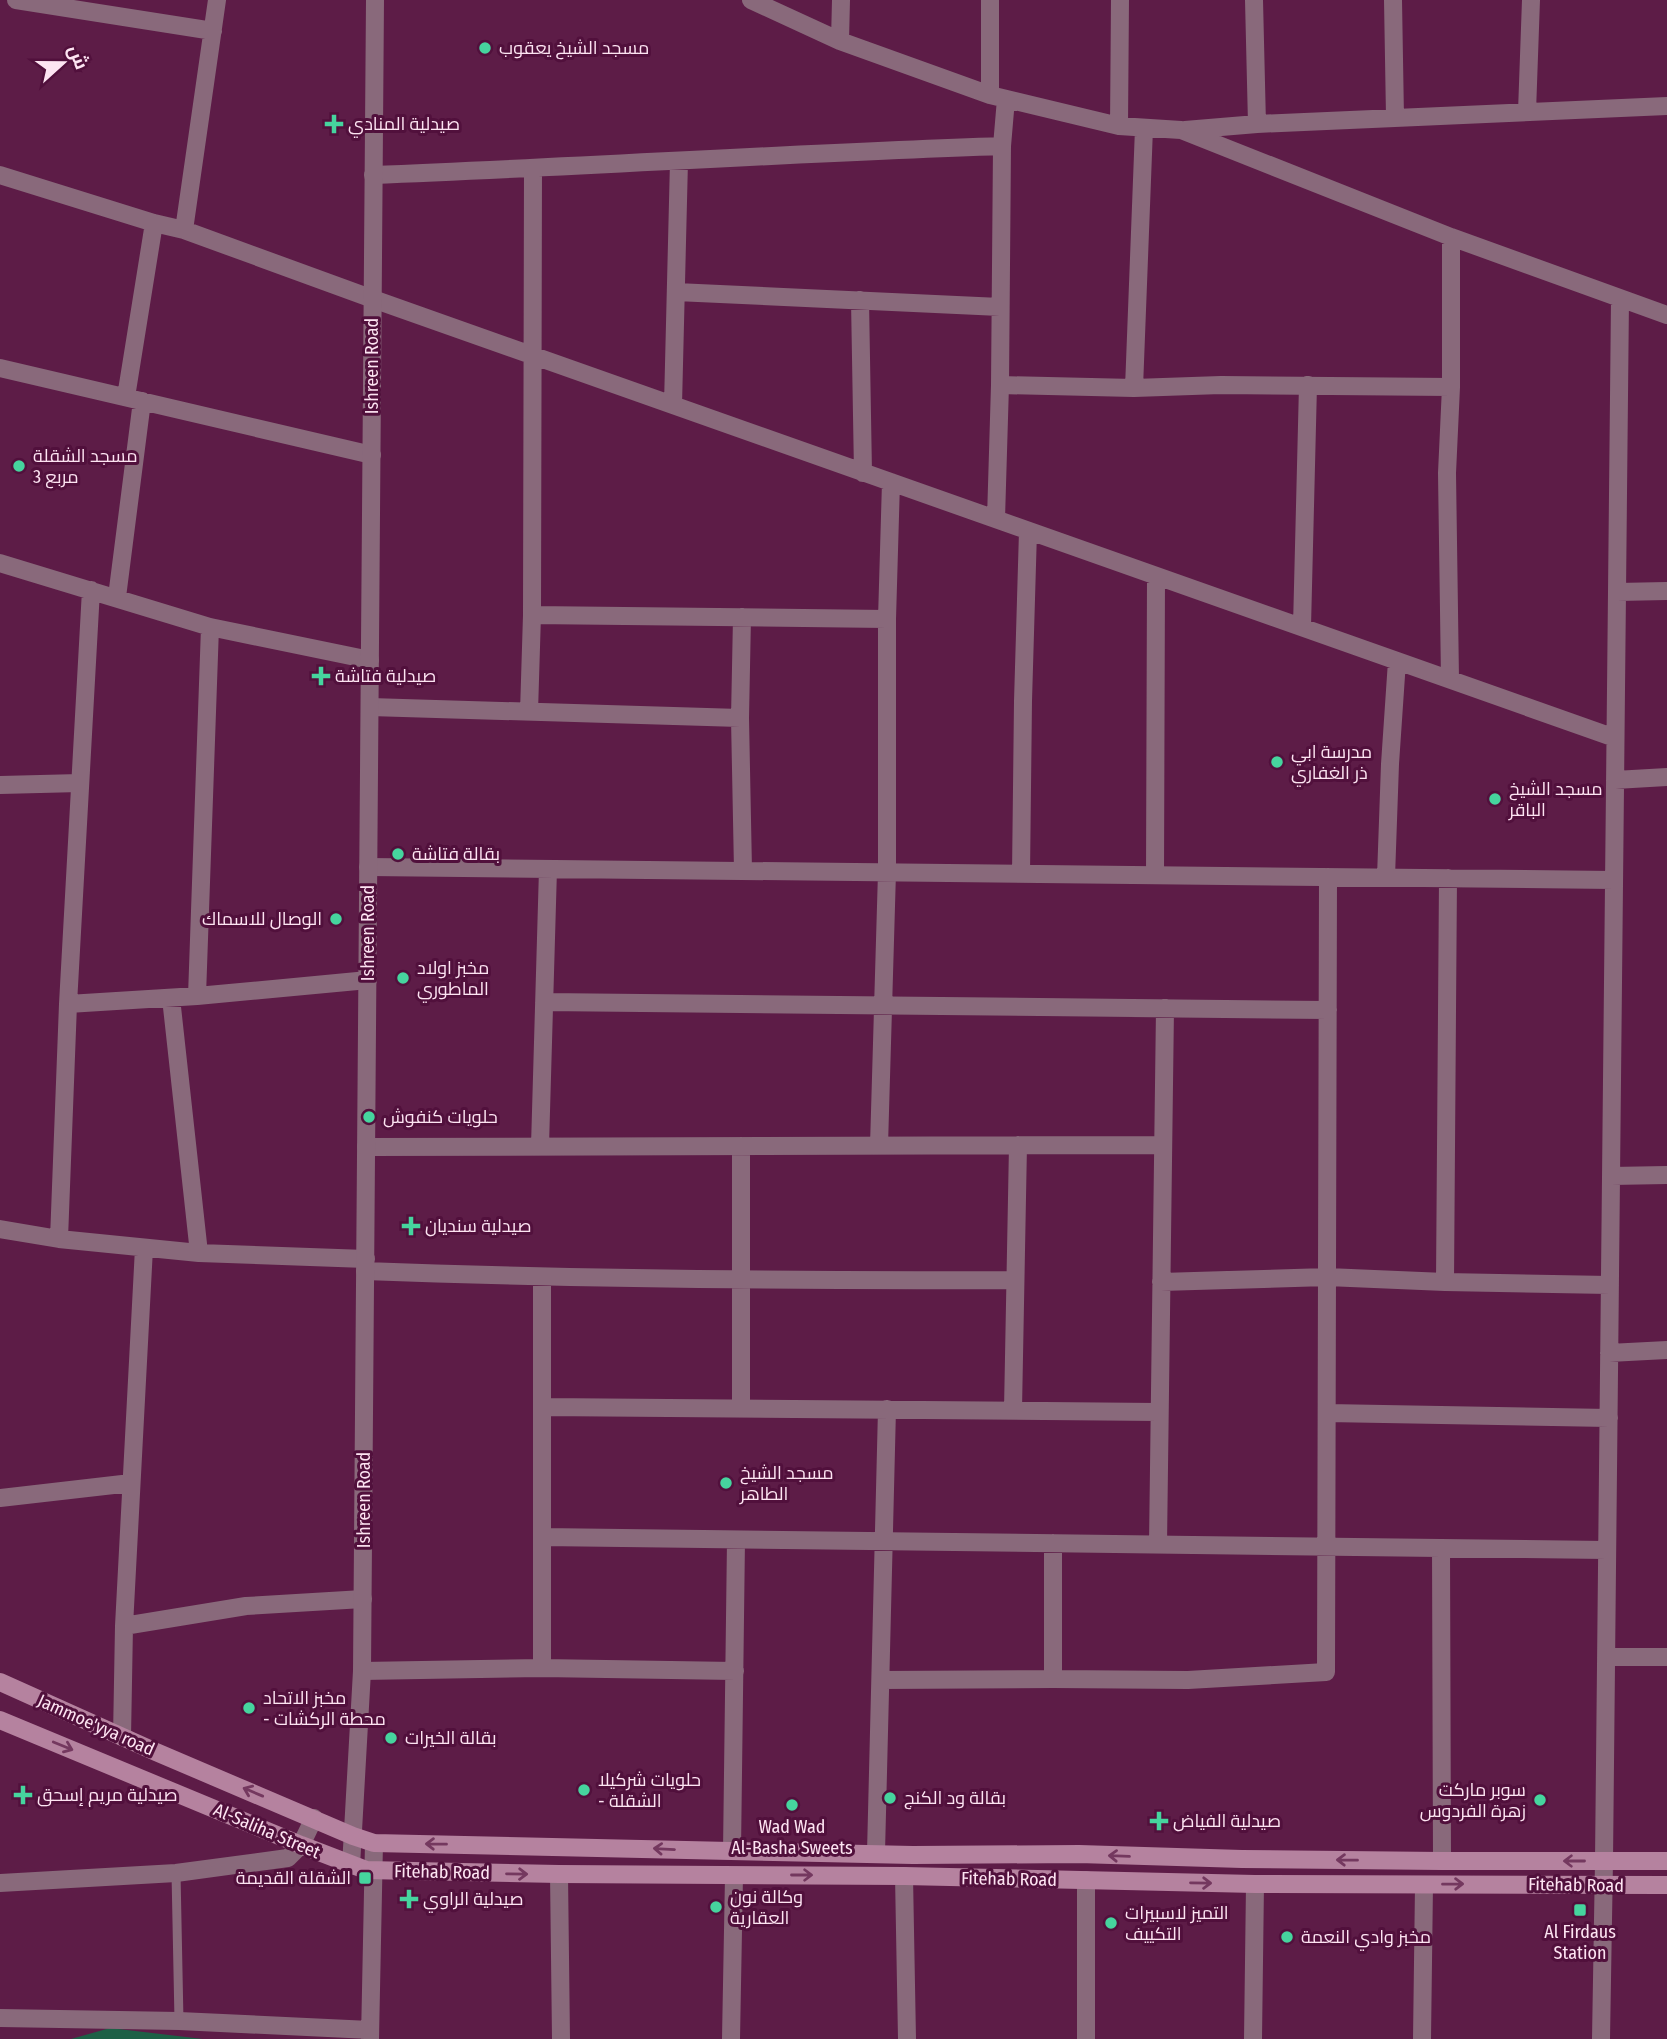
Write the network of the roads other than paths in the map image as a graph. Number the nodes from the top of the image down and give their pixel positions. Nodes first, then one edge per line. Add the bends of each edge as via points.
1 (16, 0) edge
2 (217, 0) edge
3 (375, 0) edge
4 (751, 0) edge
5 (841, 0) edge
6 (990, 0) edge
7 (1120, 0) edge
8 (1254, 0) edge
9 (1393, 0) edge
10 (1531, 0) edge
11 (213, 31) junction
12 (840, 41) junction
13 (998, 97) junction
14 (1667, 106) edge
15 (1527, 112) junction
16 (1395, 117) junction
17 (1257, 124) junction
18 (1119, 126) junction
19 (1144, 128) junction
20 (1181, 130) junction
21 (1002, 145) junction
22 (678, 161) junction
23 (533, 169) junction
24 (0, 175) edge
25 (373, 175) junction
26 (154, 223) junction
27 (184, 230) junction
28 (1451, 237) junction
29 (676, 292) junction
30 (373, 299) junction
31 (1620, 299) junction
32 (860, 300) junction
33 (1000, 307) junction
34 (1667, 316) edge
35 (533, 356) junction
36 (0, 368) edge
37 (1000, 385) junction
38 (1308, 385) junction
39 (1451, 387) junction
40 (1134, 388) junction
41 (134, 399) junction
42 (673, 405) junction
43 (372, 455) junction
44 (863, 473) junction
45 (891, 482) junction
46 (996, 519) junction
47 (1028, 531) junction
48 (0, 563) edge
49 (1156, 576) junction
50 (91, 590) junction
51 (1667, 591) edge
52 (1617, 592) junction
53 (117, 597) junction
54 (532, 615) junction
55 (742, 617) junction
56 (887, 619) junction
57 (210, 626) junction
58 (1302, 627) junction
59 (370, 660) junction
60 (1398, 661) junction
61 (1450, 679) junction
62 (370, 707) junction
63 (529, 712) junction
64 (740, 718) junction
65 (1615, 738) junction
66 (1667, 777) edge
67 (1615, 780) junction
68 (80, 783) junction
69 (0, 785) edge
70 (368, 867) junction
71 (548, 869) junction
72 (743, 870) junction
73 (887, 872) junction
74 (1021, 874) junction
75 (1155, 875) junction
76 (1328, 877) junction
77 (1386, 877) junction
78 (1448, 878) junction
79 (1614, 880) junction
80 (368, 980) junction
81 (197, 996) junction
82 (171, 998) junction
83 (544, 1002) junction
84 (68, 1004) junction
85 (883, 1006) junction
86 (1165, 1008) junction
87 (1328, 1010) junction
88 (1018, 1145) junction
89 (1163, 1145) junction
90 (540, 1146) junction
91 (741, 1146) junction
92 (879, 1146) junction
93 (366, 1147) junction
94 (1667, 1175) edge
95 (1611, 1176) junction
96 (0, 1229) edge
97 (59, 1239) junction
98 (144, 1248) junction
99 (199, 1253) junction
100 (366, 1265) junction
101 (1327, 1277) junction
102 (542, 1278) junction
103 (1015, 1280) junction
104 (742, 1281) junction
105 (1161, 1282) junction
106 (1445, 1282) junction
107 (1610, 1285) junction
108 (1667, 1350) edge
109 (1609, 1353) junction
110 (542, 1406) junction
111 (741, 1408) junction
112 (887, 1409) junction
113 (1013, 1410) junction
114 (1158, 1412) junction
115 (1327, 1413) junction
116 (1609, 1418) junction
117 (131, 1483) junction
118 (0, 1498) edge
119 (542, 1537) junction
120 (736, 1540) junction
121 (883, 1541) junction
122 (1053, 1544) junction
123 (1158, 1545) junction
124 (1326, 1547) junction
125 (1441, 1548) junction
126 (1607, 1550) junction
127 (363, 1599) junction
128 (124, 1626) junction
129 (1606, 1657) junction
130 (1667, 1657) edge
131 (542, 1668) junction
132 (362, 1671) junction
133 (735, 1671) junction
134 (1053, 1679) junction
135 (881, 1680) junction
136 (0, 1682) edge
137 (0, 1720) edge
138 (122, 1737) junction
139 (192, 1766) joint
140 (182, 1796) joint
141 (314, 1818) junction
142 (353, 1836) junction
143 (374, 1843) junction
144 (301, 1845) junction
145 (732, 1851) junction
146 (876, 1853) junction
147 (1443, 1861) junction
148 (1604, 1861) junction
149 (1667, 1861) edge
150 (351, 1866) junction
151 (373, 1871) junction
152 (176, 1873) junction
153 (559, 1874) junction
154 (734, 1876) junction
155 (904, 1876) junction
156 (1087, 1880) junction
157 (0, 1883) edge
158 (1255, 1884) junction
159 (1424, 1885) junction
160 (1667, 1885) edge
161 (1603, 1886) junction
162 (0, 2018) edge
163 (179, 2021) junction
164 (370, 2035) edge
165 (561, 2039) edge
166 (731, 2039) edge
167 (907, 2039) edge
168 (1086, 2039) edge
169 (1253, 2039) edge
170 (1422, 2039) edge
171 (1601, 2039) edge

1 - 11 street
2 - 11 street
3 - 25 street, Ishreen Road
4 - 12 street
5 - 12 street
6 - 13 street
7 - 18 street
8 - 17 street
9 - 16 street
10 - 15 street
11 - 27 street
12 - 13 street
13 - 18 street
13 - 21 street
14 - 15 street
15 - 16 street
16 - 17 street
17 - 20 street
18 - 19 street
19 - 20 street
19 - 40 street
20 - 28 street
21 - 22 street
21 - 33 street
22 - 23 street
22 - 29 street
23 - 25 street
23 - 35 street
24 - 26 street
25 - 30 street, Ishreen Road
26 - 27 street
26 - 41 street
27 - 30 street
28 - 31 street
28 - 39 street
29 - 32 street
29 - 42 street
30 - 35 street
30 - 43 street, Ishreen Road
31 - 34 street
31 - 52 street
32 - 33 street
32 - 44 street
33 - 37 street
35 - 42 street
35 - 54 street
36 - 41 street
37 - 40 street
37 - 46 street
38 - 39 street
38 - 40 street
38 - 58 street
39 - 61 street via 1447,473
41 - 43 street
41 - 53 street
42 - 44 street
43 - 59 street, Ishreen Road
44 - 45 street
45 - 46 street
45 - 56 street
46 - 47 street
47 - 49 street
47 - 74 street
48 - 50 street
49 - 58 street
49 - 75 street
50 - 53 street
50 - 68 street
51 - 52 street
52 - 65 street
53 - 57 street
54 - 55 street
54 - 63 street
55 - 56 street
55 - 64 street
56 - 73 street
57 - 59 street
57 - 81 street
58 - 60 street
59 - 62 street, Ishreen Road
60 - 61 street
60 - 77 street
61 - 65 street
62 - 63 street
62 - 70 street, Ishreen Road
63 - 64 street
64 - 72 street
65 - 67 street
66 - 67 street
67 - 79 street
68 - 69 street
68 - 84 street
70 - 71 street
70 - 80 street, Ishreen Road
71 - 72 street
71 - 83 street
72 - 73 street
73 - 74 street
73 - 85 street
74 - 75 street
75 - 76 street
76 - 77 street
76 - 87 street
77 - 78 street
78 - 79 street
78 - 106 street
79 - 95 street
80 - 81 street
80 - 93 street, Ishreen Road
81 - 82 street
82 - 84 street
82 - 99 street
83 - 85 street
83 - 90 street
84 - 97 street
85 - 86 street
85 - 92 street
86 - 87 street
86 - 89 street
87 - 101 street
88 - 89 street
88 - 92 street
88 - 103 street
89 - 105 street
90 - 91 street
90 - 93 street
91 - 92 street
91 - 104 street
93 - 100 street, Ishreen Road
94 - 95 street
95 - 107 street
96 - 97 street
97 - 98 street
98 - 99 street
98 - 117 street
99 - 100 street
100 - 102 street
100 - 127 street, Ishreen Road
101 - 105 street
101 - 106 street
101 - 115 street
102 - 104 street
102 - 110 street
103 - 104 street
103 - 113 street
104 - 111 street
105 - 114 street
106 - 107 street
107 - 109 street
108 - 109 street
109 - 116 street
110 - 111 street
110 - 119 street
111 - 112 street
112 - 113 street
112 - 121 street
113 - 114 street
114 - 123 street
115 - 116 street
115 - 124 street
116 - 126 street
117 - 118 street
117 - 128 street
119 - 120 street
119 - 131 street
120 - 121 street
120 - 133 street
121 - 122 street
121 - 135 street
122 - 123 street
122 - 134 street
123 - 124 street
124 - 125 street
124 - 134 street via 1326,1672 1188,1680
125 - 126 street
125 - 147 street
126 - 129 street
127 - 128 street via 246,1606
127 - 132 street, Ishreen Road
128 - 138 street
129 - 130 street
129 - 148 street
131 - 132 street
131 - 133 street
132 - 142 street, Ishreen Road
133 - 145 street
134 - 135 street
135 - 146 street
136 - 138 main road, Jammoe'yya road
137 -> 140 main road, Jammoe'yya road
138 - 139 main road, Jammoe'yya road
141 -> 139 main road, Al-Saliha Street
140 - 144 main road, Al-Saliha Street
141 - 142 main road, Al-Saliha Street
141 - 144 street
142 - 143 main road, Fitehab Road
142 - 150 street, Ishreen Road
145 -> 143 main road, Fitehab Road
143 - 151 street
144 - 150 main road, Al-Saliha Street
144 - 152 street via 288,1858
145 - 146 main road, Fitehab Road
147 -> 146 main road, Fitehab Road
148 -> 147 main road, Fitehab Road
148 - 149 main road, Fitehab Road
148 - 161 street
150 - 151 main road, Fitehab Road
151 -> 153 main road, Fitehab Road
151 - 164 street
152 - 157 street
152 - 163 lane
153 - 154 main road, Fitehab Road
153 - 165 street
154 -> 155 main road, Fitehab Road
154 - 166 street
155 - 156 main road, Fitehab Road
155 - 167 street
156 -> 158 main road, Fitehab Road
156 - 168 street
158 - 159 main road, Fitehab Road
158 - 169 street
159 -> 161 main road, Fitehab Road
159 - 170 street
160 - 161 main road, Fitehab Road
161 - 171 street
162 - 163 street
163 - 164 street

